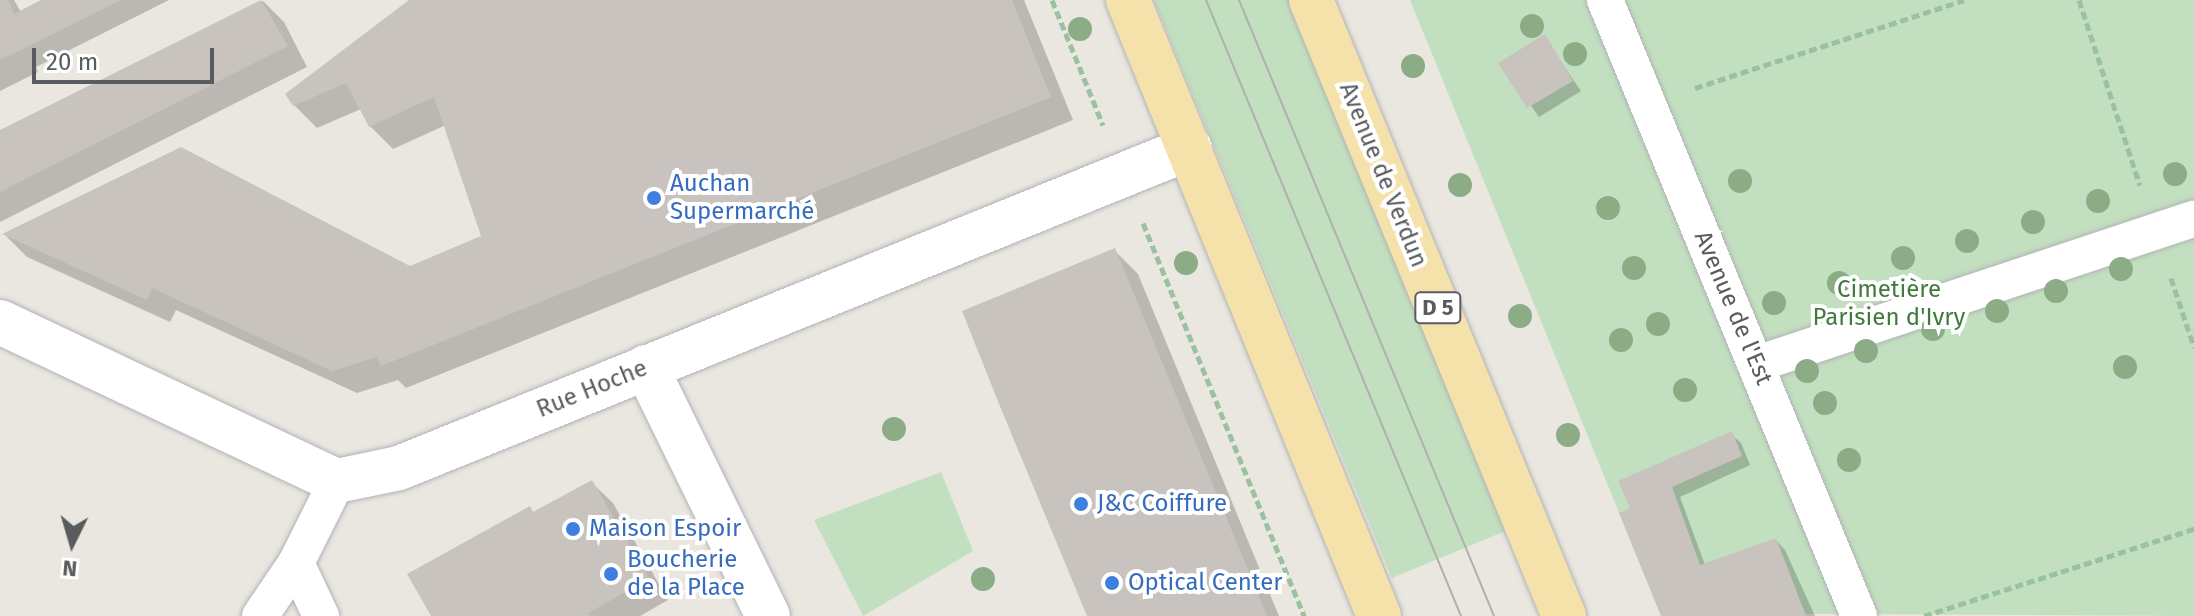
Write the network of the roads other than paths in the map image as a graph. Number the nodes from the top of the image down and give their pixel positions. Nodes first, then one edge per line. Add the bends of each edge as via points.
1 (1128, 0) edge
2 (1311, 0) edge
3 (1605, 0) edge
4 (1190, 148) junction
5 (2194, 219) edge
6 (0, 322) edge
7 (1757, 364) junction
8 (646, 367) junction
9 (337, 481) junction
10 (296, 563) junction
11 (260, 616) edge
12 (321, 616) edge
13 (768, 616) edge
14 (1379, 616) edge
15 (1564, 616) edge
16 (1859, 616) edge

1 - 4 main road
2 - 15 main road, Avenue de Verdun / D 5
3 - 7 lane, Avenue de l'Est
4 - 8 street, Rue Hoche
4 - 14 main road
5 - 7 lane
6 - 9 street
7 - 16 lane, Avenue de l'Est
8 - 9 street, Rue Hoche via 399,468
8 - 13 street
9 - 10 lane
10 - 11 lane
10 - 12 lane

